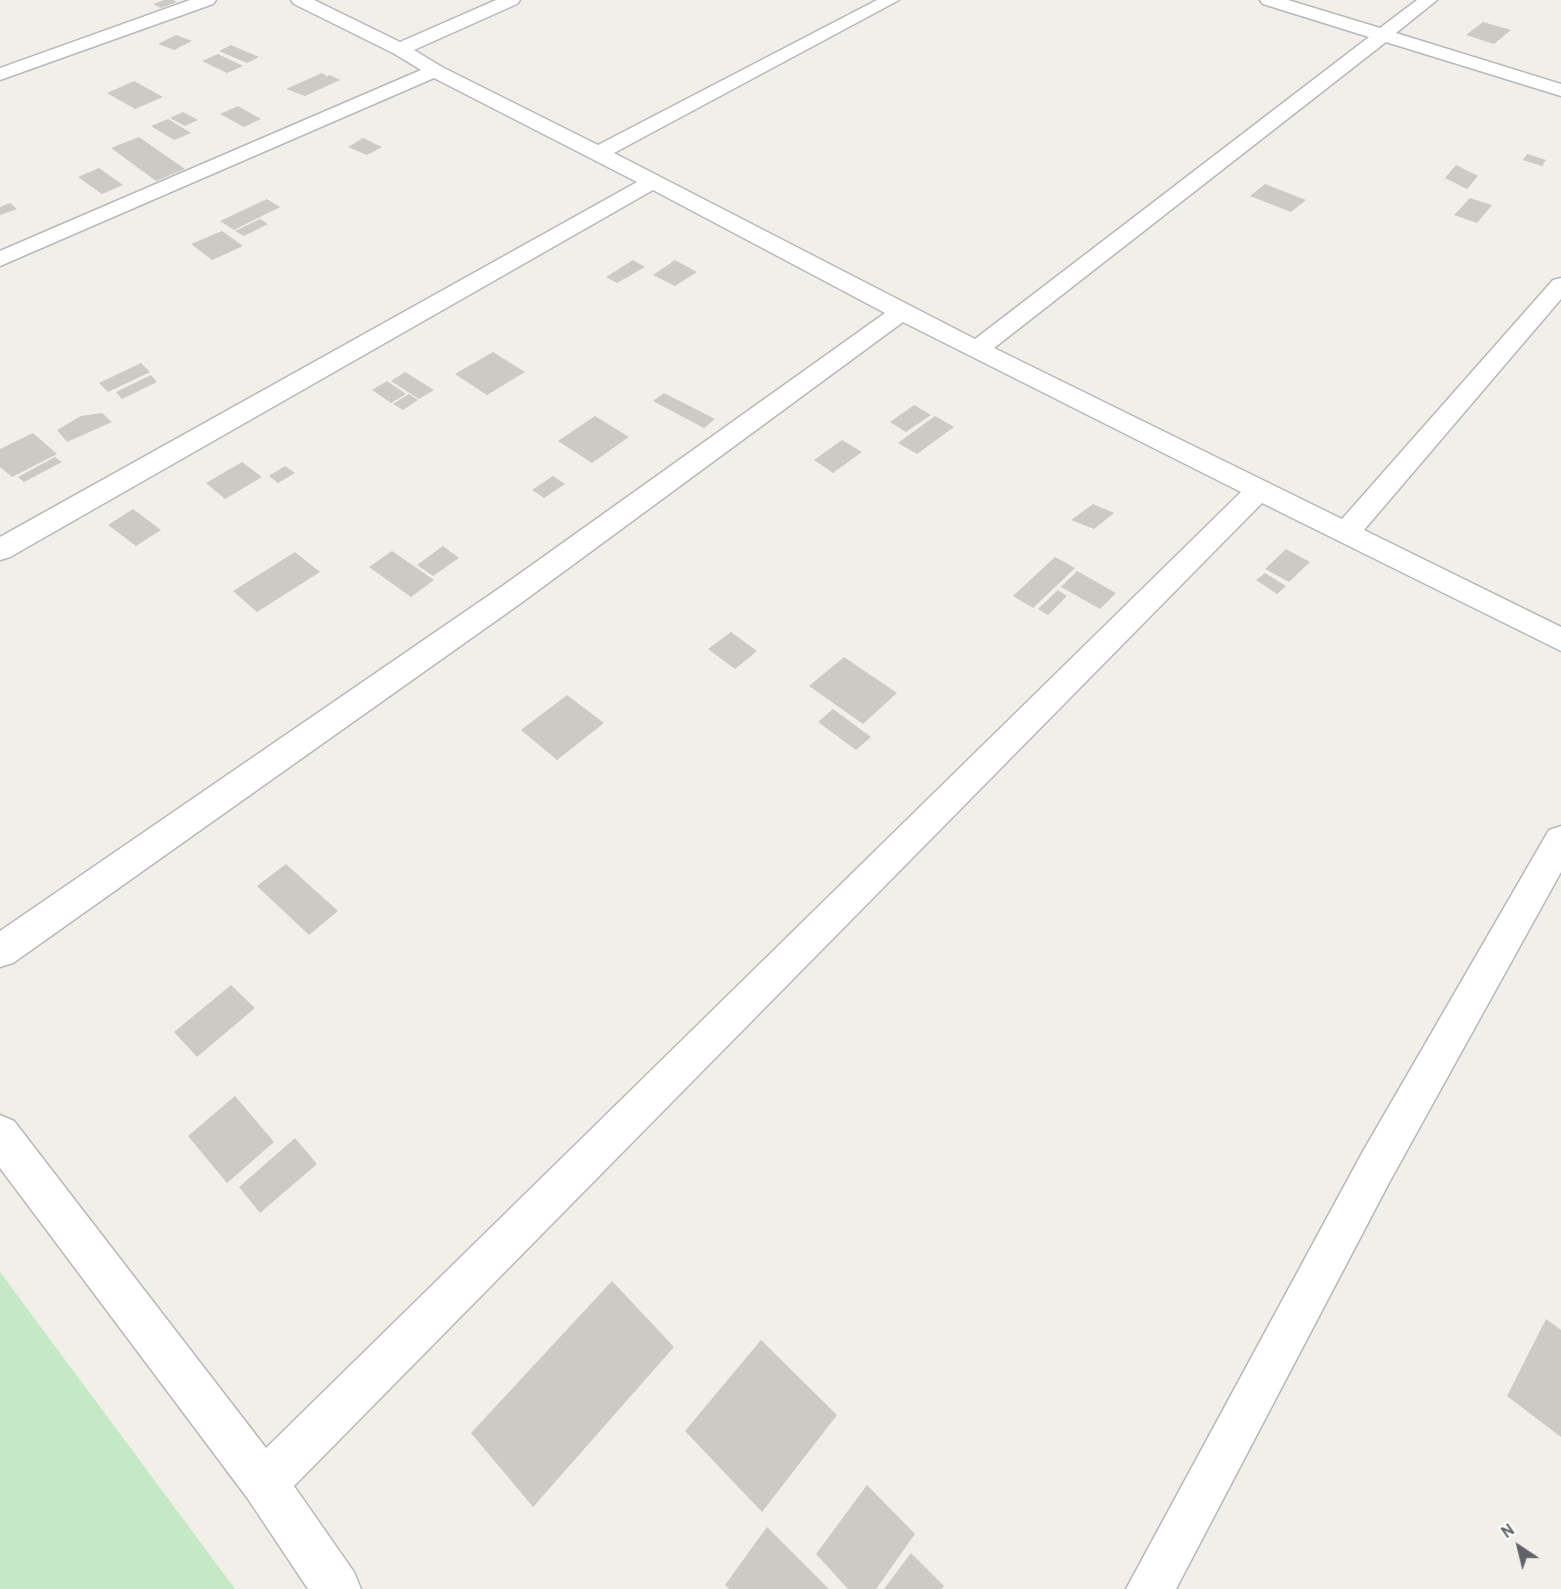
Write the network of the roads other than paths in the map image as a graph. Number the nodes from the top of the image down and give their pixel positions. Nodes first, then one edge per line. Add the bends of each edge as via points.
1 (207, 0) edge
2 (300, 0) edge
3 (511, 0) edge
4 (890, 0) edge
5 (1269, 0) edge
6 (1428, 0) edge
7 (1384, 36) junction
8 (400, 49) junction
9 (7, 50) dead end
10 (45, 58) junction
11 (435, 71) junction
12 (0, 74) edge
13 (1561, 90) edge
14 (598, 153) junction
15 (652, 182) junction
16 (0, 259) edge
17 (1561, 285) edge
18 (901, 312) junction
19 (976, 350) junction
20 (1260, 489) junction
21 (1347, 531) junction
22 (0, 550) edge
23 (1561, 640) edge
24 (1561, 840) edge
25 (0, 951) edge
26 (0, 1135) edge
27 (264, 1483) junction
28 (337, 1589) edge
29 (1150, 1589) edge

1 - 10 street
2 - 8 street
3 - 8 street
4 - 14 street
5 - 7 street
6 - 7 street
7 - 13 street
7 - 19 street
8 - 11 street
9 - 10 street
10 - 12 street
11 - 14 street
11 - 16 street
14 - 15 street
15 - 18 street
15 - 22 street
17 - 21 street
18 - 19 street
18 - 25 street via 511,596
19 - 20 street
20 - 21 street
20 - 27 street
21 - 23 street
24 - 29 street via 1376,1167
26 - 27 street
27 - 28 street

